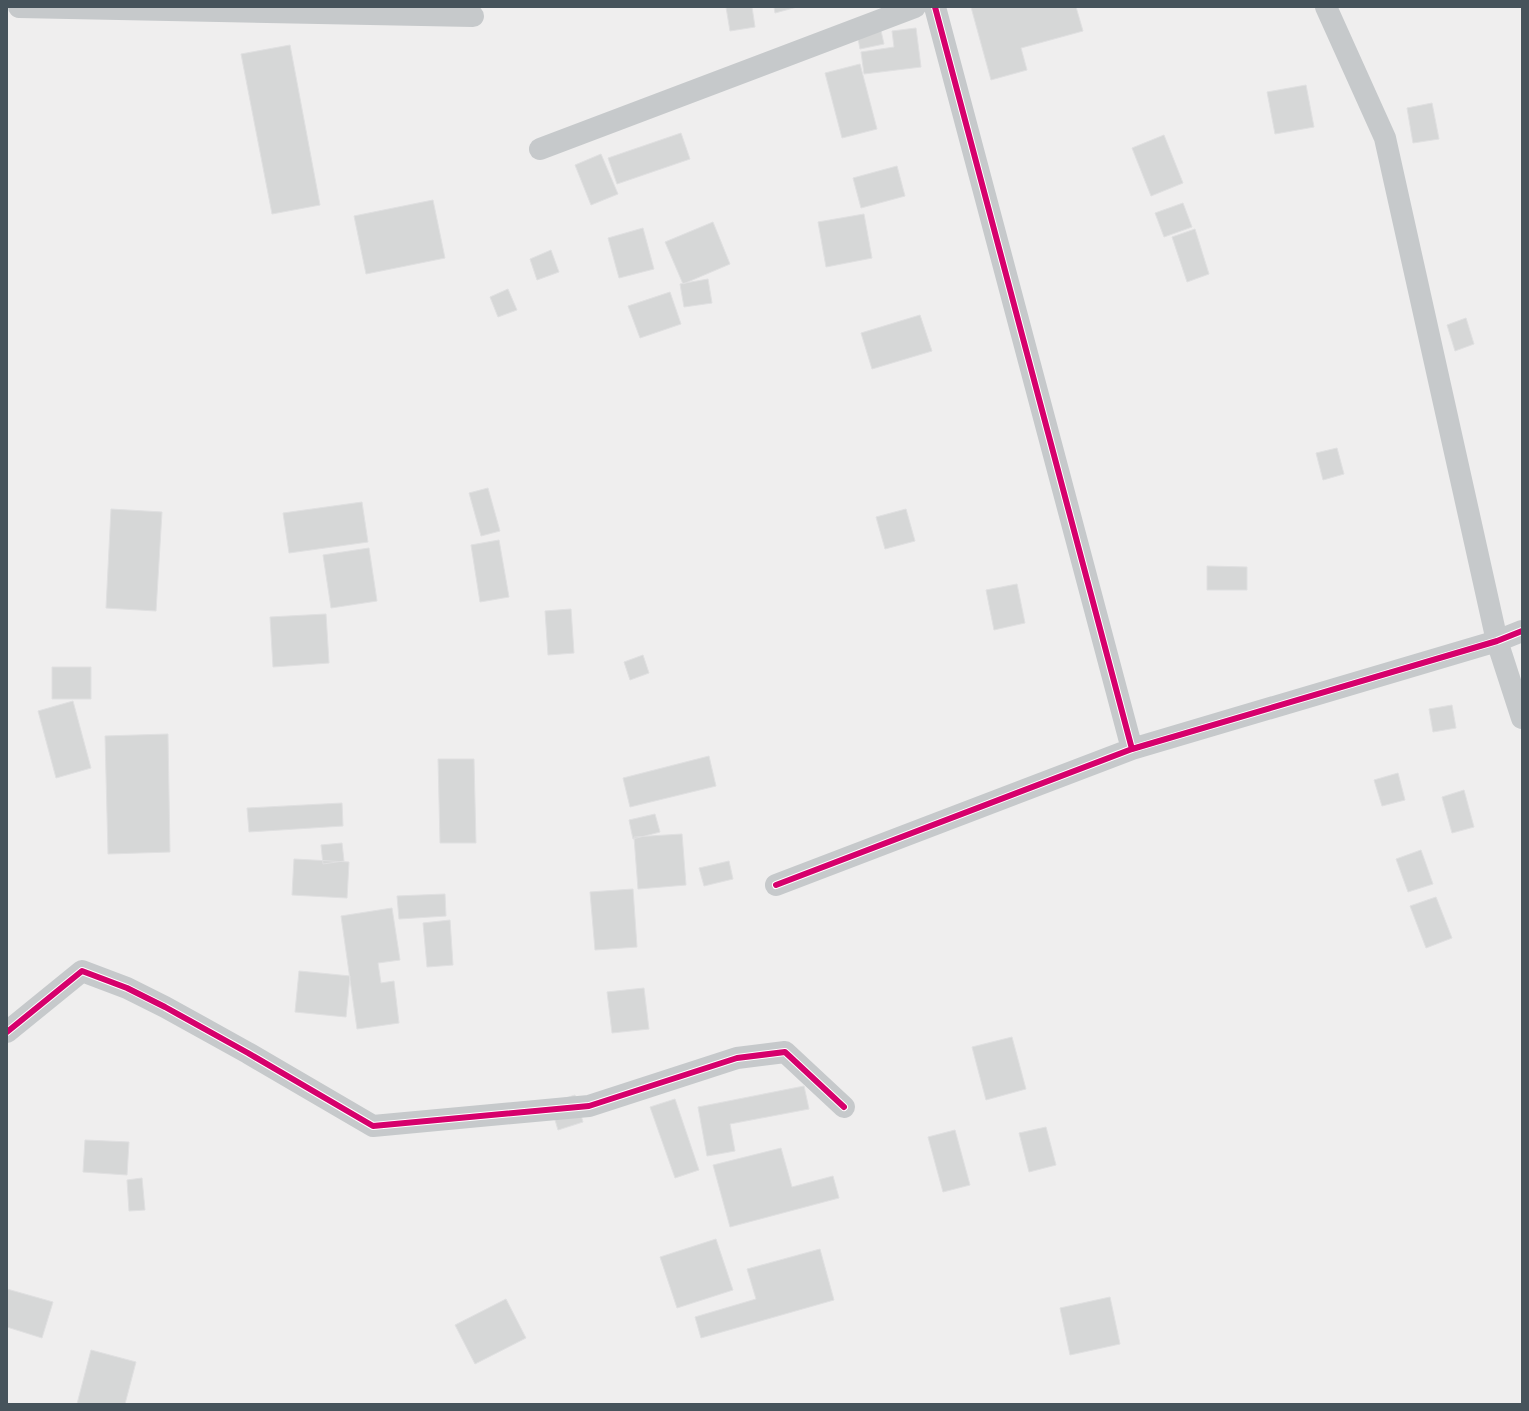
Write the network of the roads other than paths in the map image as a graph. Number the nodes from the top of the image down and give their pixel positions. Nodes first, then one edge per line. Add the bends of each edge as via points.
1 (19, 7) edge
2 (915, 7) edge
3 (935, 7) edge
4 (1326, 7) edge
5 (473, 16) dead end
6 (540, 150) dead end
7 (1522, 630) edge
8 (1497, 641) junction
9 (1522, 718) edge
10 (1132, 749) junction
11 (776, 885) dead end
12 (7, 1032) edge
13 (844, 1106) dead end

1 - 5 street
2 - 6 street
3 - 10 street
4 - 8 street via 1384,138
7 - 8 street
8 - 9 street
8 - 10 street
10 - 11 street
12 - 13 street via 82,971 127,988 165,1007 373,1126 588,1106 737,1058 785,1052

